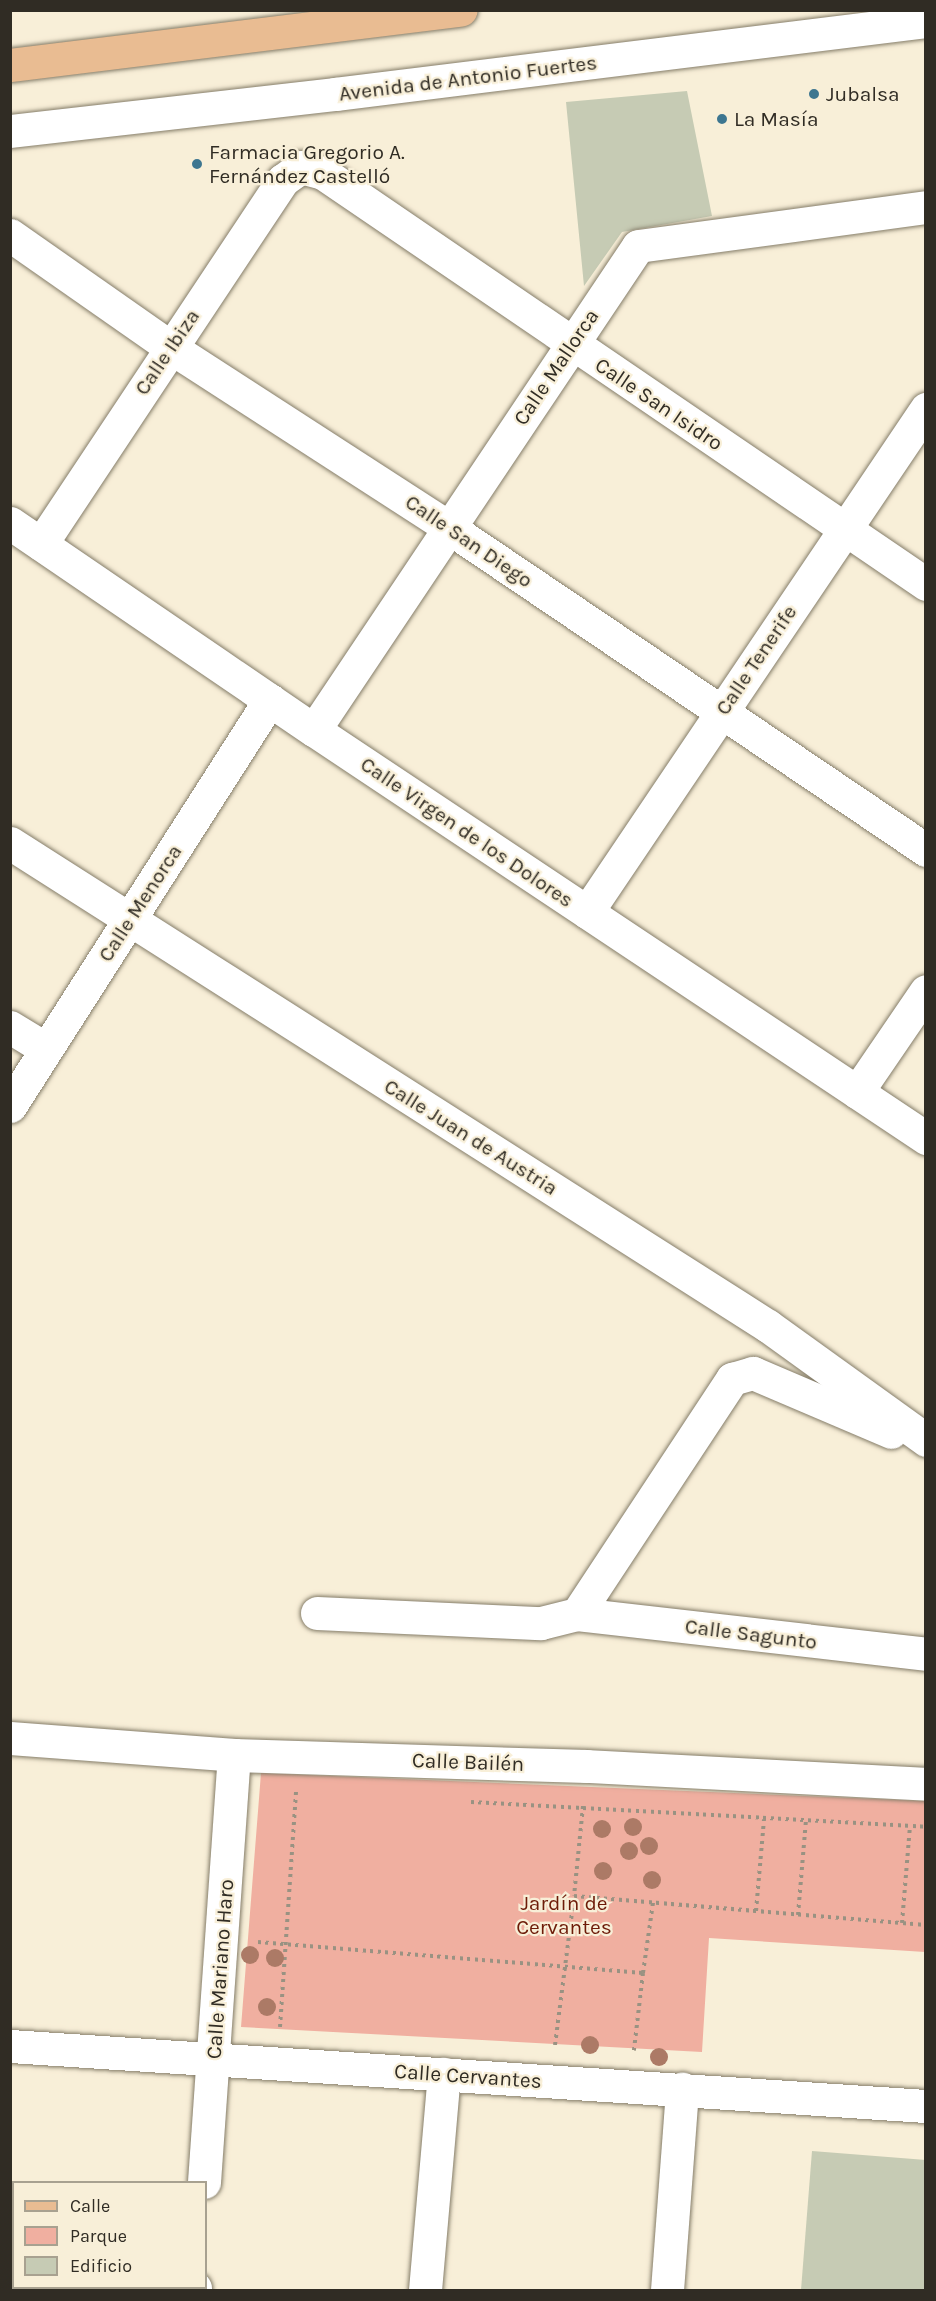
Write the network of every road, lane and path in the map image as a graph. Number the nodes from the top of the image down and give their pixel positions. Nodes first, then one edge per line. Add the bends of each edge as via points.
1 (461, 10) edge
2 (926, 21) edge
3 (10, 65) edge
4 (10, 131) edge
5 (302, 167) joint
6 (926, 207) edge
7 (10, 235) edge
8 (571, 345) junction
9 (170, 347) junction
10 (926, 409) edge
11 (10, 523) edge
12 (448, 527) junction
13 (844, 529) junction
14 (41, 544) junction
15 (926, 584) edge
16 (270, 700) junction
17 (721, 711) junction
18 (315, 730) junction
19 (10, 843) edge
20 (926, 850) edge
21 (587, 912) junction
22 (129, 920) junction
23 (926, 991) edge
24 (10, 1027) edge
25 (46, 1049) junction
26 (857, 1092) junction
27 (10, 1106) edge
28 (926, 1138) edge
29 (926, 1440) edge
30 (926, 1447) edge
31 (317, 1614) dead end
32 (577, 1614) junction
33 (926, 1654) edge
34 (10, 1738) edge
35 (234, 1755) junction
36 (300, 1757) junction
37 (587, 1766) junction
38 (926, 1784) edge
39 (296, 1792) junction
40 (308, 1793) dead end
41 (464, 1802) dead end
42 (583, 1808) junction
43 (765, 1819) junction
44 (806, 1820) junction
45 (910, 1826) junction
46 (926, 1827) edge
47 (574, 1896) junction
48 (653, 1902) junction
49 (756, 1911) junction
50 (798, 1915) junction
51 (902, 1923) junction
52 (926, 1925) edge
53 (221, 1939) junction
54 (286, 1944) junction
55 (563, 1968) junction
56 (643, 1973) junction
57 (10, 2046) edge
58 (214, 2059) junction
59 (278, 2063) junction
60 (444, 2074) junction
61 (552, 2082) junction
62 (630, 2086) junction
63 (682, 2090) junction
64 (926, 2106) edge
65 (204, 2181) edge
66 (425, 2290) edge
67 (667, 2290) edge

1 - 3 main road
2 - 4 street, Avenida de Antonio Fuertes
5 - 8 street, Calle San Isidro via 323,173
5 - 9 street, Calle Ibiza via 283,180
6 - 8 street, Calle Mallorca via 638,246
7 - 9 street, Calle San Diego
8 - 12 street, Calle Mallorca
8 - 13 street, Calle San Isidro
9 - 12 street, Calle San Diego
9 - 14 street, Calle Ibiza
10 - 13 street, Calle Tenerife
11 - 14 street, Calle Virgen de los Dolores
12 - 17 street, Calle San Diego
12 - 18 street, Calle Mallorca
13 - 15 street, Calle San Isidro
13 - 17 street, Calle Tenerife
14 - 16 street, Calle Virgen de los Dolores
16 - 18 street, Calle Virgen de los Dolores
16 - 22 street, Calle Menorca
17 - 20 street, Calle San Diego
17 - 21 street, Calle Tenerife
18 - 21 street, Calle Virgen de los Dolores
19 - 22 street, Calle Juan de Austria
21 - 26 street, Calle Virgen de los Dolores
22 - 25 street, Calle Menorca
22 - 29 street, Calle Juan de Austria via 768,1326
23 - 26 street
24 - 25 street
25 - 27 street, Calle Menorca
26 - 28 street, Calle Virgen de los Dolores
30 - 32 street via 753,1373 732,1379
31 - 32 street, Calle Sagunto via 542,1623
32 - 33 street, Calle Sagunto
34 - 35 street, Calle Bailén
35 - 36 street, Calle Bailén
35 - 53 street, Calle Mariano Haro
36 - 37 street, Calle Bailén
36 - 39 path
37 - 38 street, Calle Bailén
37 - 42 path
39 - 40 path
39 - 54 path
41 - 42 path
42 - 43 path
42 - 47 path
43 - 44 path
43 - 49 path
44 - 45 path
44 - 50 path
45 - 46 path
45 - 51 path
47 - 48 path
47 - 55 path
48 - 49 path
48 - 56 path
49 - 50 path
50 - 51 path
51 - 52 path
53 - 54 path
53 - 58 street, Calle Mariano Haro
54 - 55 path
54 - 59 path
55 - 56 path
55 - 61 path
56 - 62 path
57 - 58 street, Calle Cervantes
58 - 59 street, Calle Cervantes
58 - 65 street, Calle Mariano Haro
59 - 60 street, Calle Cervantes
60 - 61 street, Calle Cervantes
60 - 66 street
61 - 62 street, Calle Cervantes
62 - 63 street, Calle Cervantes
63 - 64 street, Calle Cervantes
63 - 67 street

